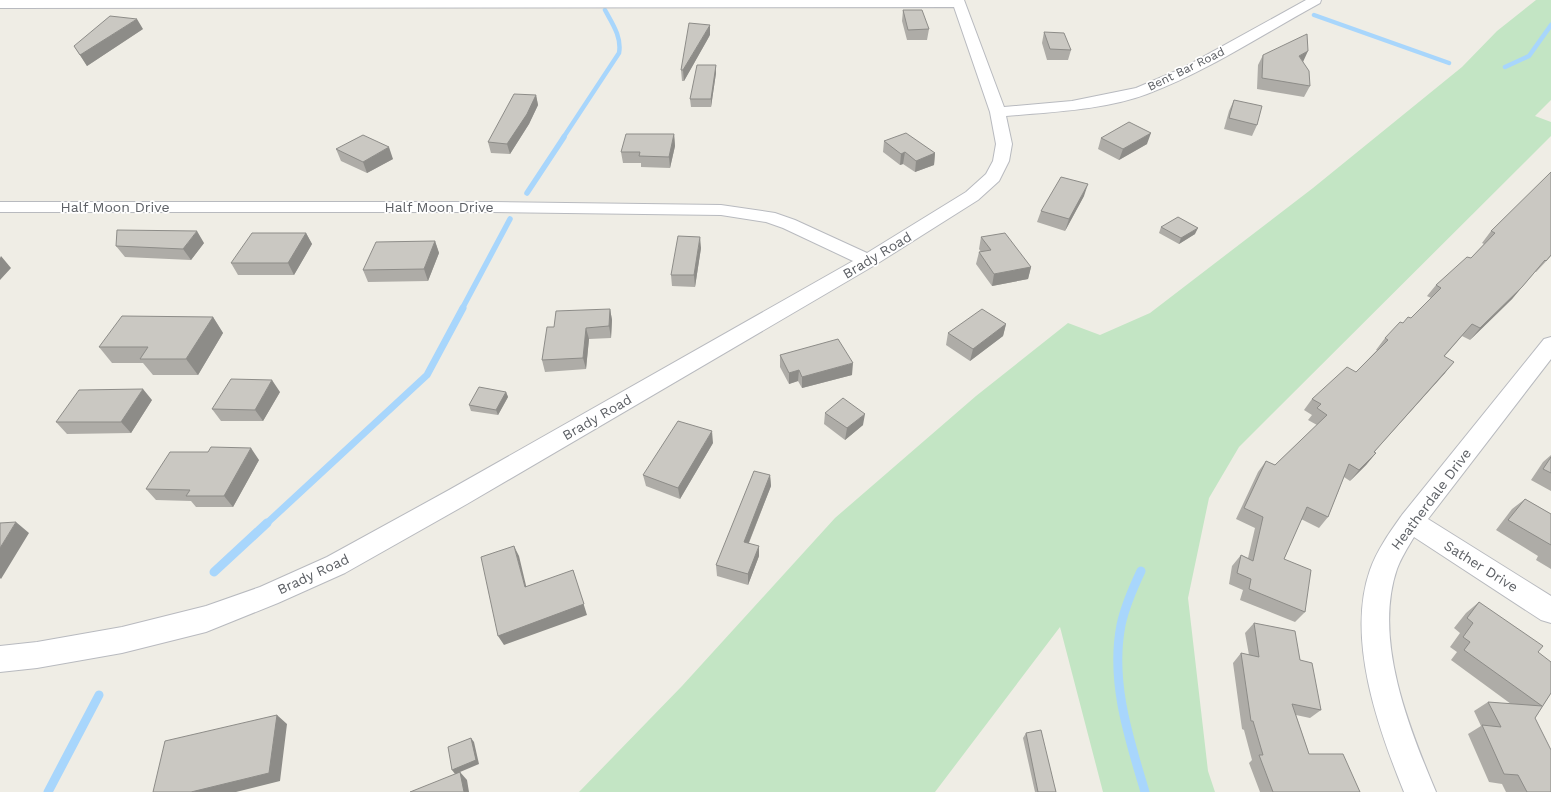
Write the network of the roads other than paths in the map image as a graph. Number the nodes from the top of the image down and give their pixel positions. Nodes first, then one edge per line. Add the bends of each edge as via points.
1 (1315, 0) edge
2 (958, 2) edge
3 (0, 4) edge
4 (998, 112) junction
5 (0, 207) edge
6 (868, 260) junction
7 (1551, 344) edge
8 (1411, 522) junction
9 (1551, 611) edge
10 (0, 659) edge
11 (1420, 792) edge

1 - 4 street, Bent Bar Road via 1188,71 1141,91 1072,106
2 - 3 street
2 - 4 street, Brady Road
4 - 6 street, Brady Road via 1004,144 1001,161 993,177 943,216
5 - 6 street, Half Moon Drive via 493,207 721,210 769,217 790,224
6 - 10 street, Brady Road via 336,565 269,595 206,619 122,640
7 - 8 street, Heatherdale Drive
8 - 9 street, Sather Drive
8 - 11 street, Heatherdale Drive via 1392,549 1381,576 1376,605 1376,639 1393,721

